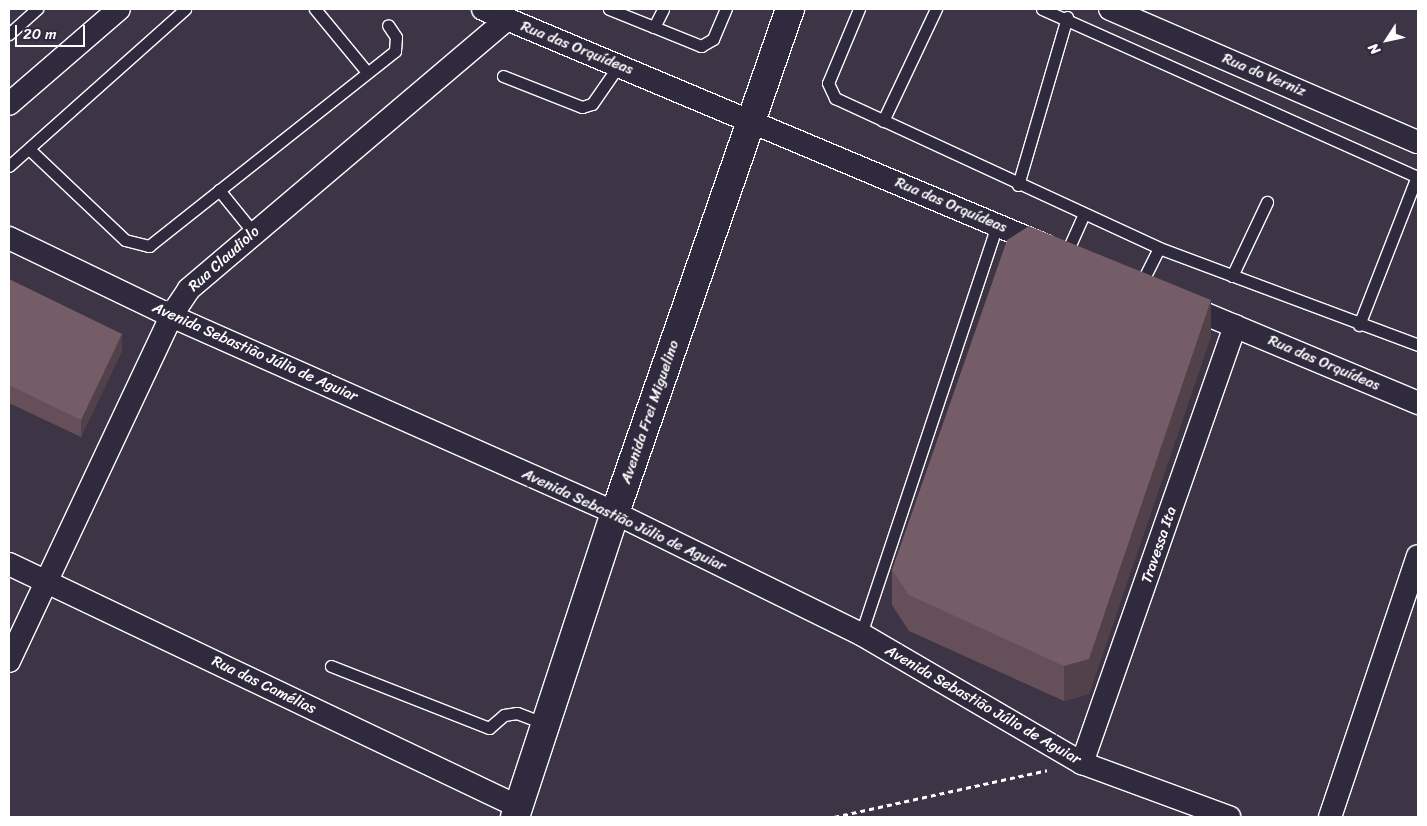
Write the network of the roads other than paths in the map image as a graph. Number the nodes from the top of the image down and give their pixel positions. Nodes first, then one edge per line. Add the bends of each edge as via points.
1 (37, 9) edge
2 (119, 9) edge
3 (185, 9) edge
4 (316, 9) edge
5 (482, 9) edge
6 (609, 9) edge
7 (663, 9) edge
8 (726, 9) edge
9 (790, 9) edge
10 (859, 9) edge
11 (936, 9) edge
12 (1042, 9) edge
13 (1110, 9) edge
14 (509, 14) edge
15 (1067, 17) junction
16 (388, 25) dead end
17 (654, 27) junction
18 (9, 34) edge
19 (619, 65) junction
20 (367, 72) junction
21 (503, 76) dead end
22 (9, 104) edge
23 (752, 120) junction
24 (883, 121) junction
25 (1418, 142) edge
26 (29, 149) junction
27 (9, 166) edge
28 (1418, 176) edge
29 (1018, 185) junction
30 (219, 190) junction
31 (1267, 202) dead end
32 (1084, 214) junction
33 (997, 225) junction
34 (253, 232) junction
35 (9, 238) edge
36 (1159, 248) junction
37 (1066, 254) junction
38 (1090, 265) edge
39 (1115, 276) edge
40 (1232, 276) junction
41 (1154, 292) junction
42 (171, 316) junction
43 (1359, 325) junction
44 (1235, 326) junction
45 (1418, 345) edge
46 (1418, 403) edge
47 (615, 513) junction
48 (1418, 556) edge
49 (9, 564) edge
50 (46, 581) junction
51 (861, 634) junction
52 (9, 661) edge
53 (331, 666) dead end
54 (546, 724) junction
55 (1082, 763) junction
56 (517, 812) edge
57 (1230, 817) edge
58 (1330, 817) edge

1 - 18 lane
2 - 22 street
3 - 26 lane
4 - 20 lane
5 - 14 street, Rua das Orquídeas
6 - 17 lane
7 - 17 lane
8 - 17 lane via 713,39 701,46
9 - 23 main road, Avenida Frei Miguelino
10 - 24 lane via 828,83 835,98
11 - 24 lane
12 - 15 lane
13 - 25 street, Rua do Verniz
14 - 19 street, Rua das Orquídeas
14 - 34 street, Rua Claudiolo
15 - 28 lane
15 - 29 lane
16 - 20 lane via 396,37 395,51
19 - 21 lane via 592,104 582,106
19 - 23 street, Rua das Orquídeas
20 - 30 lane
23 - 33 street, Rua das Orquídeas
23 - 47 main road, Avenida Frei Miguelino
24 - 29 lane
26 - 27 lane
26 - 30 lane via 125,240 149,246
28 - 43 lane
29 - 32 lane
30 - 34 lane
31 - 40 lane
32 - 36 lane
32 - 37 lane
33 - 37 street, Rua das Orquídeas
33 - 51 lane
34 - 42 street, Rua Claudiolo via 189,289
35 - 42 street, Avenida Sebastião Júlio de Aguiar
36 - 40 lane
36 - 41 lane
37 - 38 street, Rua das Orquídeas
39 - 41 street, Rua das Orquídeas
40 - 43 lane
41 - 44 street, Rua das Orquídeas
42 - 47 street, Avenida Sebastião Júlio de Aguiar
42 - 50 street, Rua Claudiolo
43 - 45 lane
44 - 46 street, Rua das Orquídeas
44 - 55 street, Travessa Ita
47 - 51 street, Avenida Sebastião Júlio de Aguiar
47 - 54 main road, Avenida Frei Miguelino
48 - 58 street
49 - 50 street, Rua das Camélias
50 - 52 street, Rua Claudiolo
50 - 56 street, Rua das Camélias
51 - 55 street, Avenida Sebastião Júlio de Aguiar
53 - 54 lane via 489,728 504,715 517,714
54 - 56 main road, Avenida Frei Miguelino
55 - 57 street, Avenida Sebastião Júlio de Aguiar

